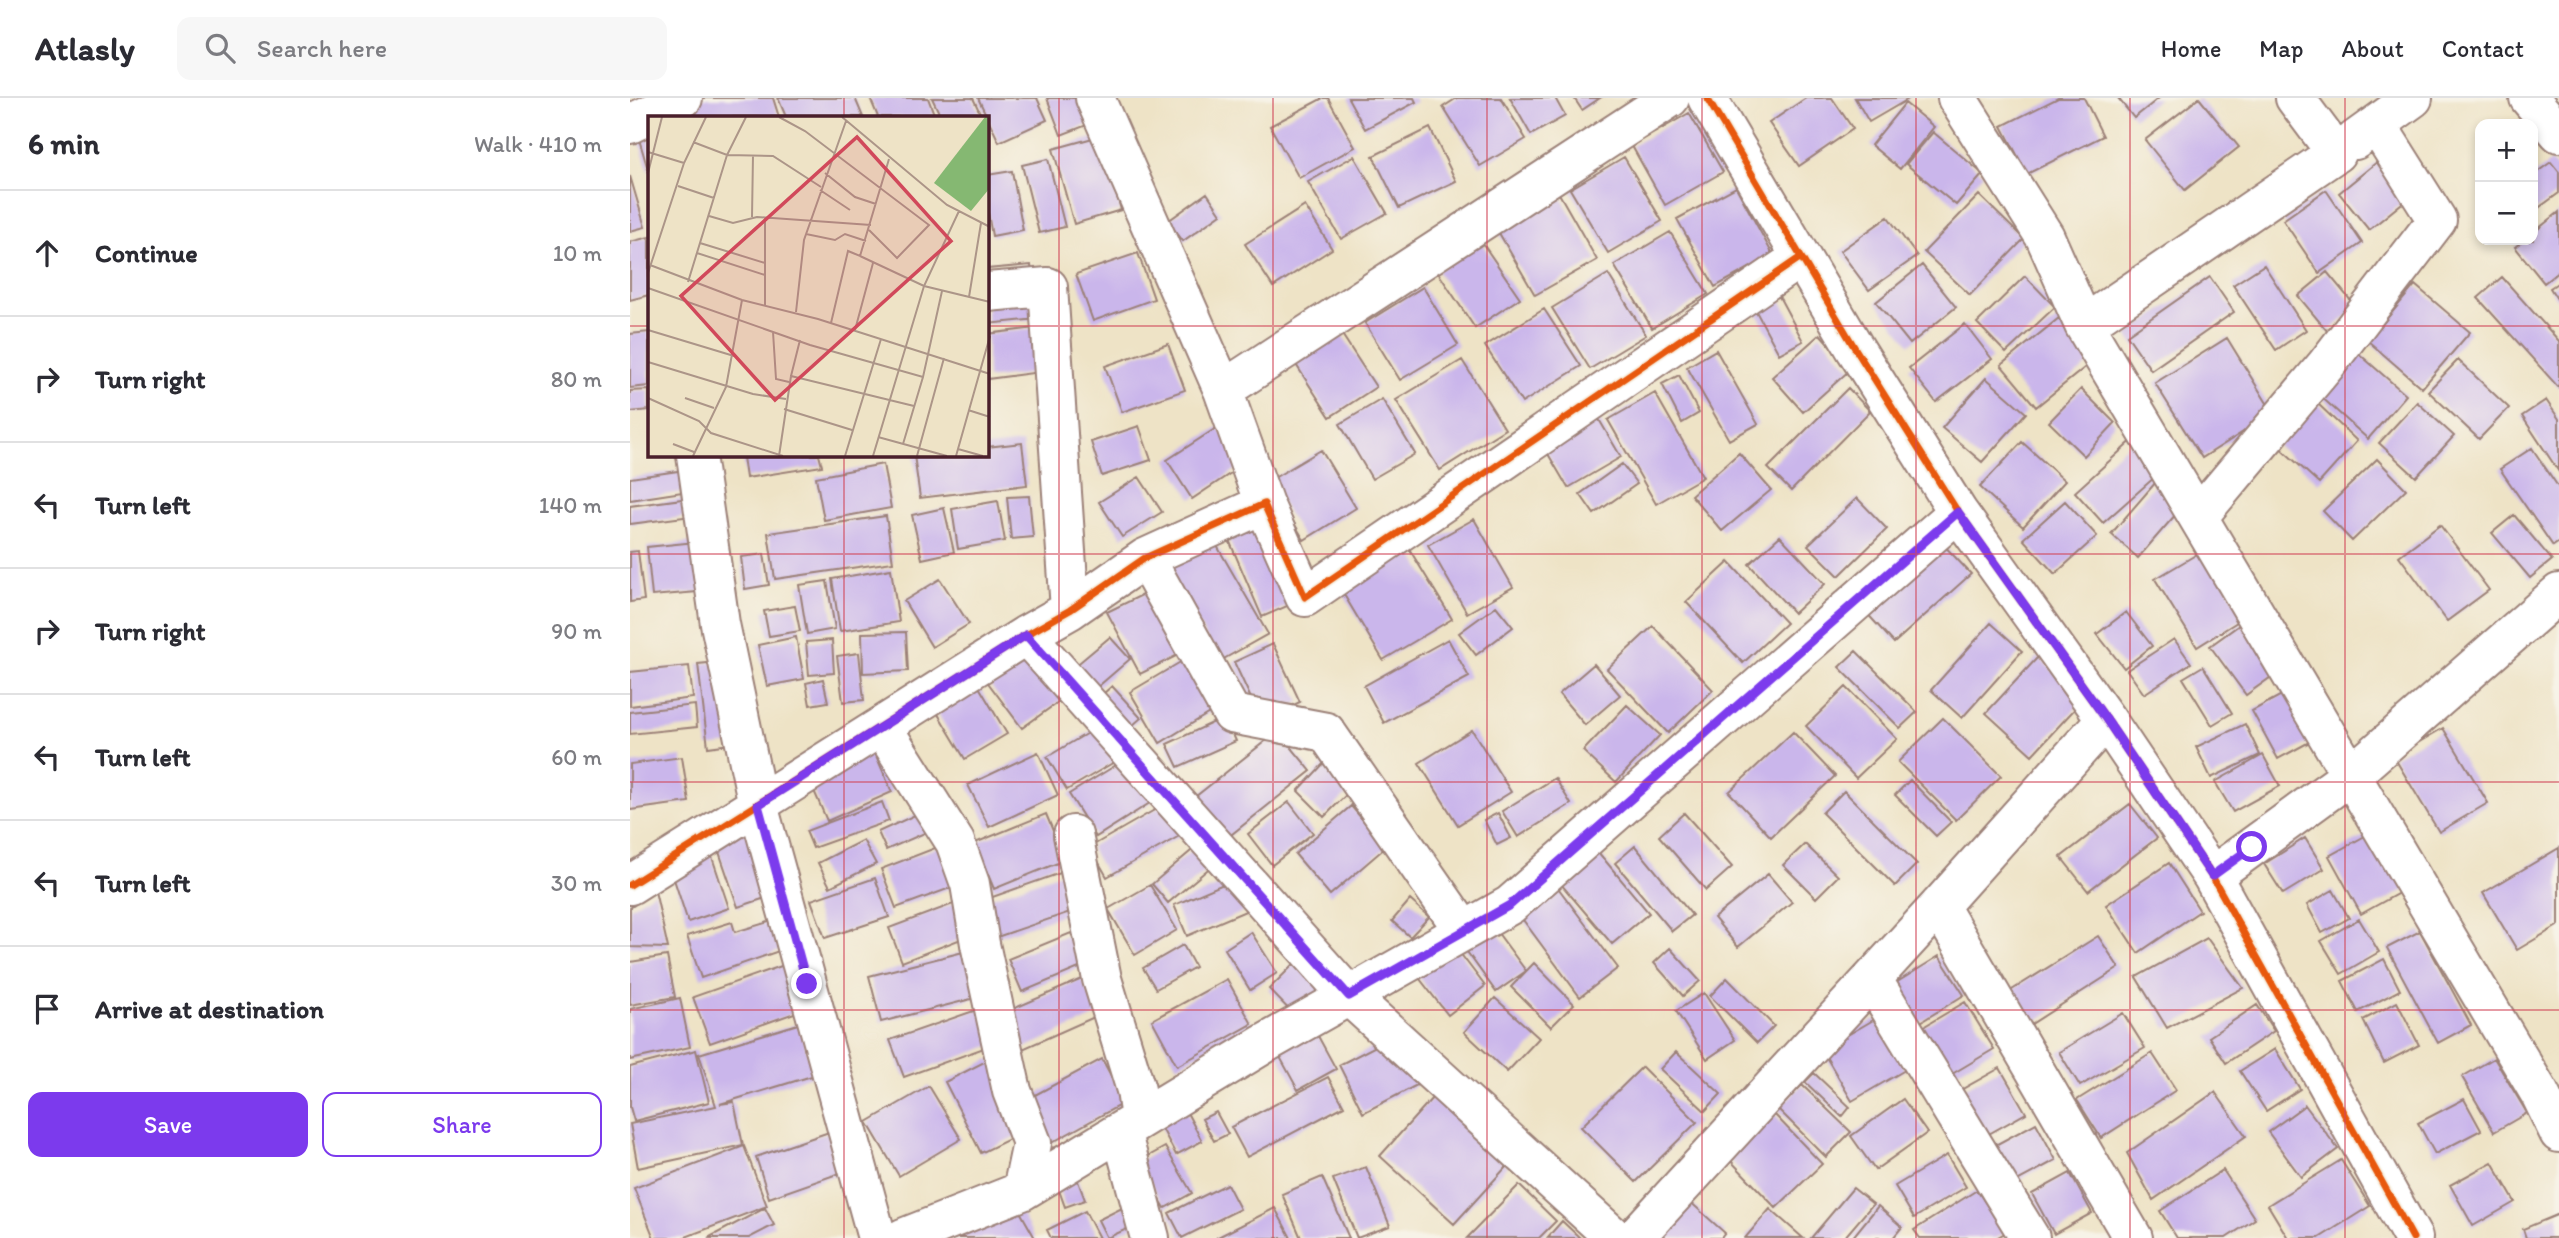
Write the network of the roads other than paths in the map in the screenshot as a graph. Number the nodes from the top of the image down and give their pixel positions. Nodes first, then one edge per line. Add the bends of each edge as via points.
1 (683, 98) edge
2 (1095, 98) edge
3 (1670, 98) edge
4 (1707, 98) edge
5 (1957, 98) edge
6 (2295, 98) edge
7 (2413, 98) edge
8 (2529, 98) edge
9 (630, 124) edge
10 (2377, 125) junction
11 (2559, 133) edge
12 (2336, 153) junction
13 (1801, 257) junction
14 (989, 292) edge
15 (2084, 325) junction
16 (1223, 390) junction
17 (696, 457) edge
18 (1264, 504) junction
19 (1958, 512) junction
20 (2198, 517) junction
21 (1145, 558) junction
22 (2559, 593) edge
23 (1070, 610) junction
24 (1026, 635) junction
25 (2106, 719) junction
26 (882, 727) junction
27 (2351, 775) junction
28 (758, 805) junction
29 (1073, 835) dead end
30 (2212, 876) junction
31 (630, 885) edge
32 (1939, 906) junction
33 (1464, 931) junction
34 (1872, 979) junction
35 (1349, 996) junction
36 (1131, 1125) junction
37 (2559, 1133) edge
38 (1022, 1191) junction
39 (877, 1238) edge
40 (903, 1238) edge
41 (1150, 1238) edge
42 (1615, 1238) edge
43 (1634, 1238) edge
44 (2030, 1238) edge
45 (2133, 1238) edge
46 (2413, 1238) edge

1 - 9 street
2 - 16 street
3 - 16 street
4 - 13 street
5 - 15 street via 2045,237
6 - 12 street
7 - 10 street
8 - 11 street
10 - 12 street
10 - 20 street via 2437,220 2326,365
12 - 15 street
13 - 18 street via 1305,597
13 - 19 street
14 - 23 street via 1048,288
15 - 20 street
16 - 18 street
17 - 28 street via 720,624
18 - 21 street
19 - 25 street
19 - 33 street via 1510,905
20 - 27 street
21 - 23 street
21 - 33 street via 1232,715 1326,732
22 - 27 street
23 - 24 street
24 - 26 street
24 - 35 street
25 - 30 street
25 - 32 street
26 - 28 street
26 - 38 street via 955,842 970,884 1012,1091 1032,1143
27 - 30 street
27 - 37 street
28 - 31 street
28 - 39 street
29 - 36 street via 1102,979 1136,1090
30 - 46 street
32 - 34 street
32 - 45 street
33 - 35 street
34 - 43 street
34 - 44 street
35 - 36 street
35 - 42 street
36 - 38 street
36 - 41 street
38 - 40 street

